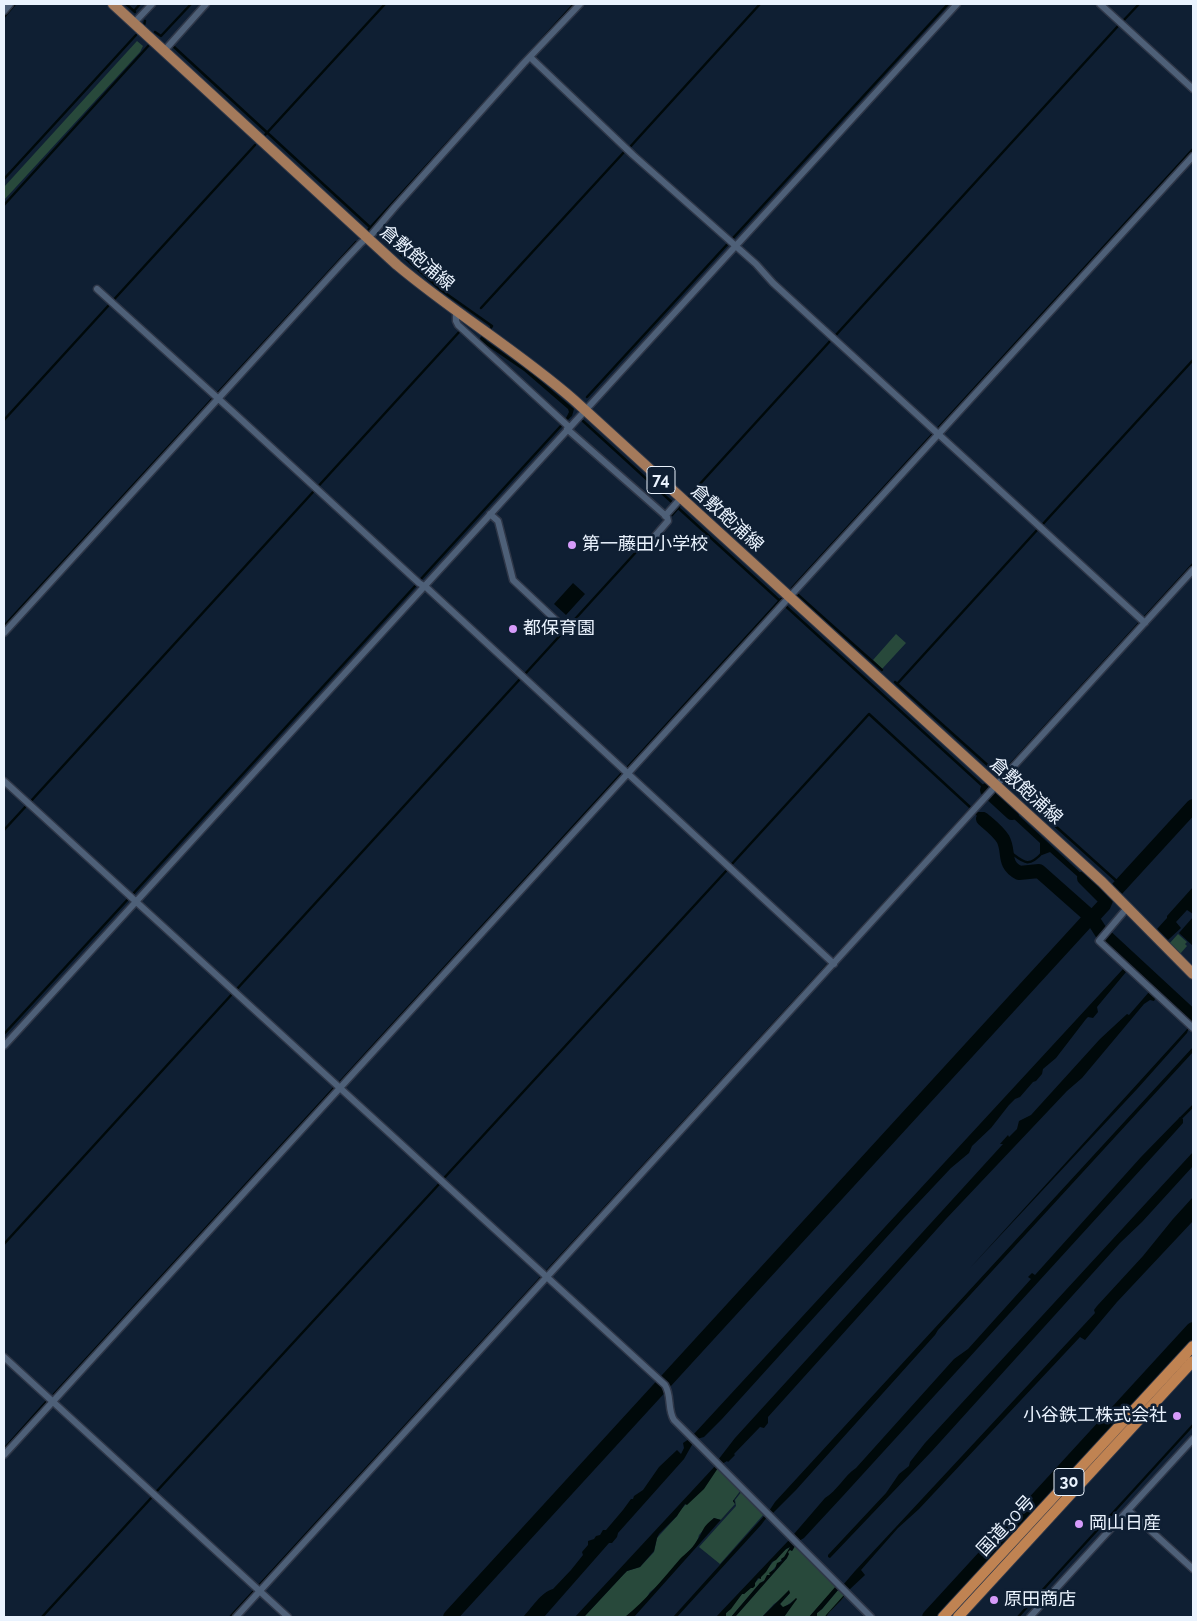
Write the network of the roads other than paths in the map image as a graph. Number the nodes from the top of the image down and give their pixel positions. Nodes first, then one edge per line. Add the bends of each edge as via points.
1 (10, 4) edge
2 (113, 4) edge
3 (152, 4) edge
4 (206, 4) edge
5 (580, 4) edge
6 (958, 4) edge
7 (1100, 4) edge
8 (4, 11) edge
9 (134, 23) junction
10 (164, 51) junction
11 (530, 58) junction
12 (1193, 89) edge
13 (1193, 156) edge
14 (368, 238) junction
15 (732, 243) junction
16 (97, 289) dead end
17 (456, 311) junction
18 (216, 396) junction
19 (584, 410) junction
20 (566, 425) junction
21 (936, 432) junction
22 (676, 503) junction
23 (490, 514) junction
24 (665, 516) junction
25 (649, 543) dead end
26 (1193, 570) edge
27 (423, 586) junction
28 (785, 602) junction
29 (1142, 621) junction
30 (562, 626) dead end
31 (4, 633) edge
32 (628, 773) junction
33 (4, 781) edge
34 (997, 786) junction
35 (136, 901) junction
36 (1127, 908) junction
37 (834, 964) junction
38 (1193, 974) edge
39 (1193, 1028) edge
40 (4, 1046) edge
41 (340, 1087) junction
42 (544, 1276) junction
43 (1193, 1346) edge
44 (4, 1357) edge
45 (1193, 1361) edge
46 (53, 1402) junction
47 (1193, 1439) edge
48 (4, 1455) edge
49 (1128, 1510) junction
50 (1193, 1569) edge
51 (258, 1590) junction
52 (236, 1617) edge
53 (288, 1617) edge
54 (870, 1617) edge
55 (943, 1617) edge
56 (958, 1617) edge
57 (1030, 1617) edge

1 - 8 street
2 - 9 main road, 倉敷飽浦線 / 74
3 - 9 street
4 - 10 street
5 - 11 street
6 - 15 street
7 - 12 street
9 - 10 main road, 倉敷飽浦線 / 74
10 - 14 main road, 倉敷飽浦線 / 74
11 - 14 street
11 - 15 street
13 - 21 street
14 - 17 main road, 倉敷飽浦線 / 74
14 - 18 street
15 - 19 street
15 - 21 street
16 - 18 street
17 - 19 main road, 倉敷飽浦線 / 74 via 532,365
17 - 20 street via 458,325
18 - 27 street
18 - 31 street
19 - 20 street
19 - 22 main road, 倉敷飽浦線 / 74
20 - 23 street
20 - 24 street
21 - 28 street
21 - 29 street
22 - 24 street
22 - 28 main road, 倉敷飽浦線 / 74
23 - 27 street
23 - 30 street via 498,520 513,580
24 - 25 street via 668,522
26 - 29 street
27 - 32 street
27 - 35 street
28 - 32 street
28 - 34 main road, 倉敷飽浦線 / 74
29 - 34 street
32 - 37 street
32 - 41 street
33 - 35 street
34 - 36 main road, 倉敷飽浦線 / 74
34 - 37 street
35 - 40 street
35 - 41 street
36 - 38 main road, 倉敷飽浦線 / 74
36 - 39 street via 1099,940
37 - 42 street
41 - 42 street
41 - 46 street
42 - 51 street
42 - 54 street via 663,1383 669,1394 670,1415 674,1420
43 - 55 highway, 国道30号 / 30
44 - 46 street
45 - 56 highway, 国道30号 / 30
46 - 48 street
46 - 51 street
47 - 49 street
49 - 50 street
49 - 57 street
51 - 52 street
51 - 53 street

